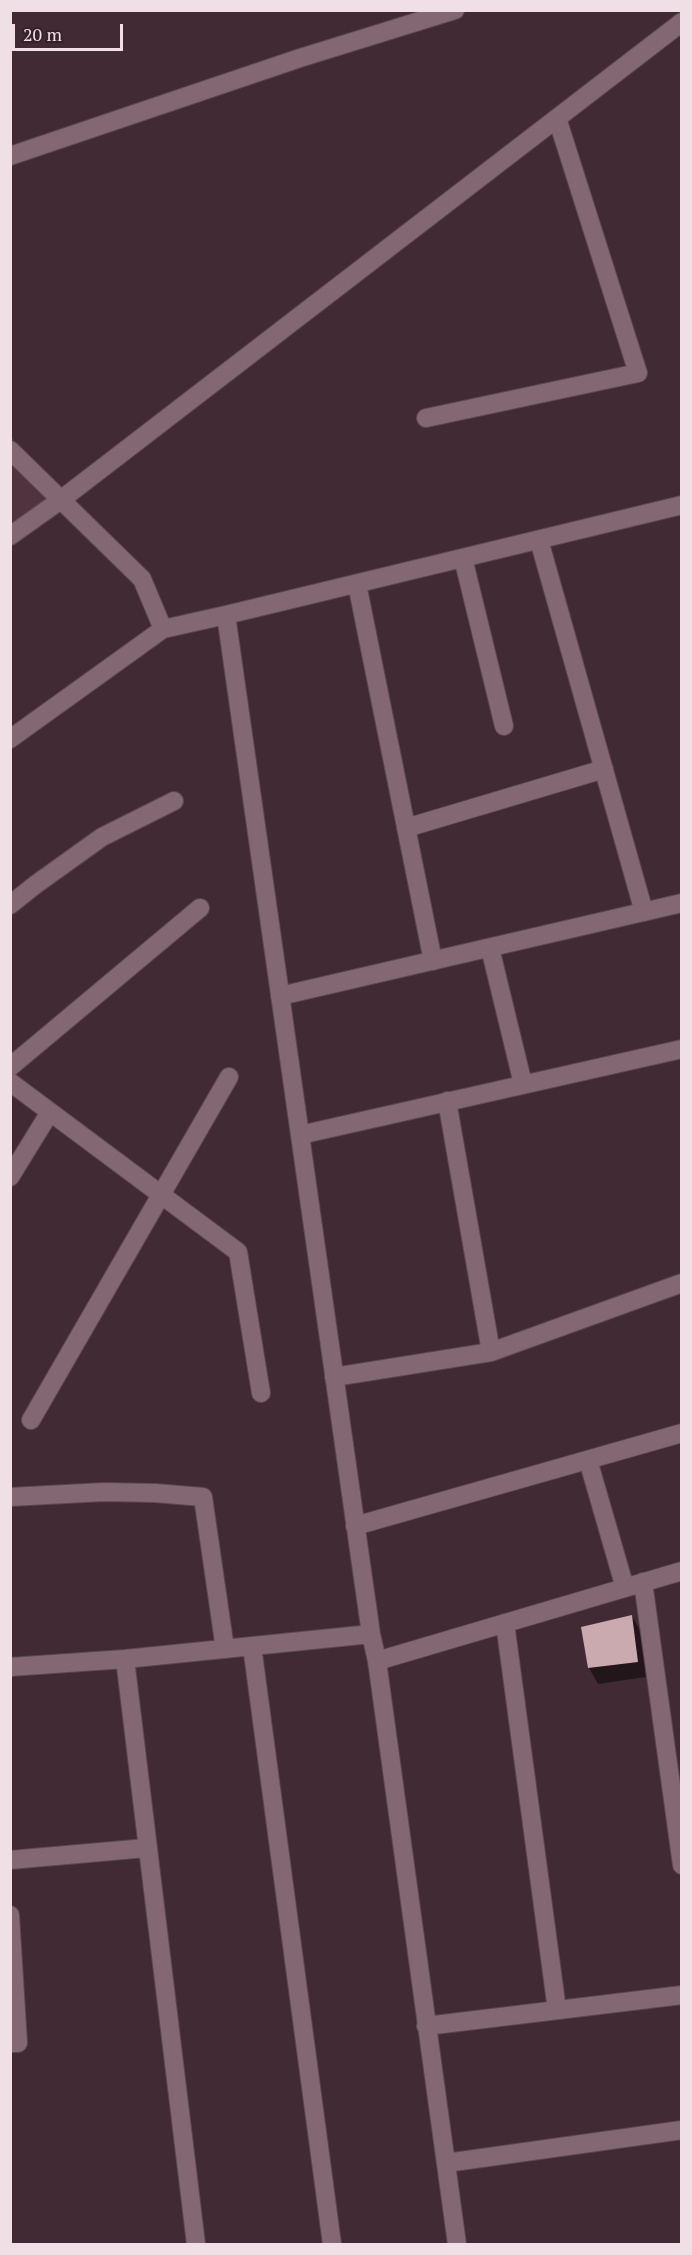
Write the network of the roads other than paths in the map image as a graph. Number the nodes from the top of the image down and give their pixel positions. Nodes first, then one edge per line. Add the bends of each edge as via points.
1 (455, 10) edge
2 (681, 22) edge
3 (557, 118) junction
4 (10, 156) edge
5 (426, 418) dead end
6 (10, 450) edge
7 (62, 499) junction
8 (681, 505) edge
9 (10, 536) edge
10 (539, 540) junction
11 (463, 558) junction
12 (357, 584) junction
13 (226, 615) junction
14 (163, 629) junction
15 (504, 726) dead end
16 (10, 739) edge
17 (604, 769) junction
18 (174, 801) dead end
19 (406, 828) junction
20 (681, 903) edge
21 (10, 905) edge
22 (200, 908) dead end
23 (644, 912) junction
24 (489, 948) junction
25 (433, 961) junction
26 (280, 996) junction
27 (681, 1049) edge
28 (10, 1067) edge
29 (229, 1077) dead end
30 (10, 1082) edge
31 (524, 1084) junction
32 (447, 1101) junction
33 (51, 1112) junction
34 (300, 1135) junction
35 (10, 1177) edge
36 (161, 1195) junction
37 (681, 1283) edge
38 (491, 1352) junction
39 (334, 1377) junction
40 (261, 1393) dead end
41 (31, 1420) dead end
42 (681, 1433) edge
43 (588, 1460) junction
44 (10, 1497) edge
45 (356, 1526) junction
46 (681, 1571) edge
47 (643, 1582) junction
48 (625, 1588) junction
49 (505, 1623) junction
50 (371, 1634) junction
51 (252, 1646) junction
52 (225, 1649) junction
53 (125, 1659) junction
54 (377, 1661) junction
55 (10, 1667) edge
56 (147, 1848) junction
57 (10, 1860) edge
58 (681, 1864) edge
59 (10, 1915) edge
60 (681, 1995) edge
61 (557, 2010) junction
62 (426, 2026) junction
63 (10, 2043) edge
64 (681, 2130) edge
65 (446, 2163) junction
66 (196, 2244) edge
67 (332, 2244) edge
68 (457, 2244) edge

1 - 4 street
2 - 3 street
3 - 5 street via 638,373
3 - 7 street
6 - 7 street
7 - 9 street
7 - 14 street via 142,579
8 - 10 street
10 - 11 street
10 - 17 street
11 - 12 street
11 - 15 street
12 - 13 street
12 - 19 street
13 - 14 street
13 - 26 street
14 - 16 street
17 - 19 street
17 - 23 street
18 - 21 street via 102,837
19 - 25 street
20 - 23 street
22 - 28 street
23 - 24 street
24 - 25 street
24 - 31 street
25 - 26 street
26 - 34 street
27 - 31 street
29 - 36 street
30 - 33 street
31 - 32 street
32 - 34 street
32 - 38 street
33 - 35 street
33 - 36 street
34 - 39 street
36 - 40 street via 238,1252
36 - 41 street
37 - 38 street
38 - 39 street
39 - 45 street
42 - 43 street
43 - 45 street
43 - 48 street
44 - 52 street via 155,1492 203,1497
45 - 50 street
46 - 47 street
47 - 48 street
47 - 58 street
48 - 49 street
49 - 54 street
49 - 61 street
50 - 51 street
50 - 54 street
51 - 52 street
51 - 67 street
52 - 53 street
53 - 55 street
53 - 56 street
54 - 62 street
56 - 57 street
56 - 66 street
59 - 63 street via 18,2043
60 - 61 street
61 - 62 street
62 - 65 street
64 - 65 street
65 - 68 street

